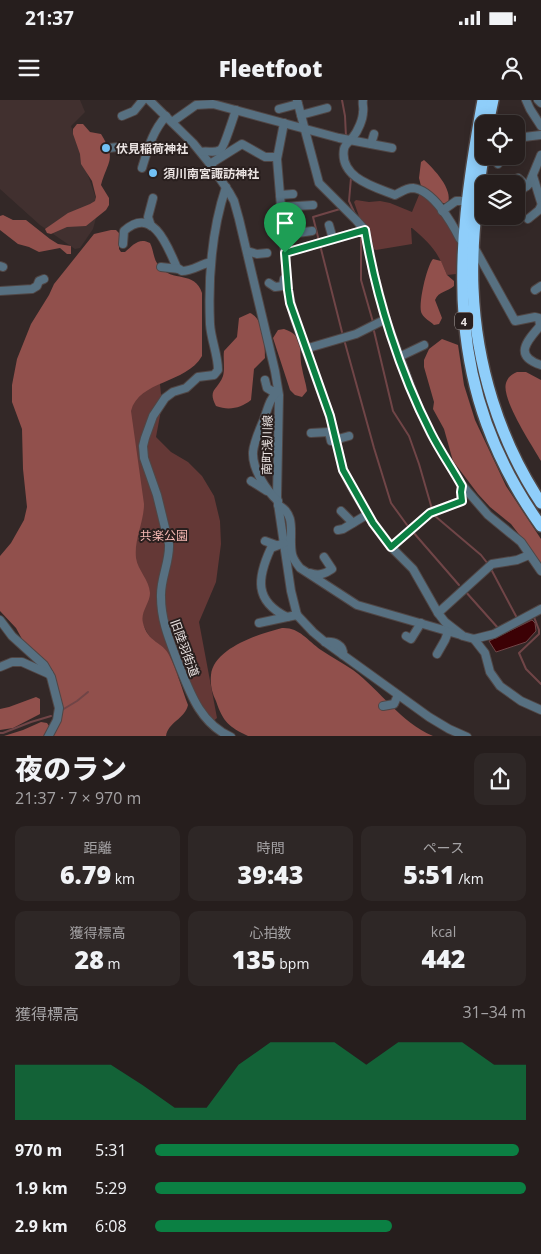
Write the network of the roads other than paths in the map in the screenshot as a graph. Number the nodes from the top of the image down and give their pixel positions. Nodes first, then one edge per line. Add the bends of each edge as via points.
1 (143, 100) edge
2 (149, 100) edge
3 (362, 100) edge
4 (482, 100) edge
5 (492, 100) edge
6 (526, 100) edge
7 (538, 100) edge
8 (212, 102) edge
9 (297, 102) edge
10 (541, 104) edge
11 (326, 108) dead end
12 (279, 109) dead end
13 (236, 110) junction
14 (301, 115) junction
15 (490, 115) edge
16 (122, 116) dead end
17 (169, 119) junction
18 (284, 123) junction
19 (541, 126) edge
20 (305, 128) junction
21 (374, 134) dead end
22 (541, 135) edge
23 (525, 137) edge
24 (350, 140) junction
25 (372, 144) junction
26 (148, 147) junction
27 (109, 148) dead end
28 (392, 148) dead end
29 (200, 152) junction
30 (541, 155) edge
31 (276, 158) junction
32 (210, 164) junction
33 (482, 165) edge
34 (142, 168) dead end
35 (533, 176) junction
36 (527, 186) edge
37 (226, 187) junction
38 (293, 194) dead end
39 (280, 195) junction
40 (153, 198) dead end
41 (463, 201) dead end
42 (313, 205) dead end
43 (281, 207) junction
44 (541, 208) edge
45 (442, 211) junction
46 (528, 219) dead end
47 (330, 225) dead end
48 (151, 226) junction
49 (365, 230) junction
50 (312, 231) dead end
51 (283, 235) junction
52 (333, 239) junction
53 (460, 239) dead end
54 (123, 244) dead end
55 (474, 247) junction
56 (247, 251) junction
57 (267, 253) dead end
58 (285, 253) junction
59 (211, 262) junction
60 (161, 267) dead end
61 (179, 269) junction
62 (286, 270) junction
63 (44, 279) dead end
64 (269, 283) dead end
65 (0, 292) edge
66 (386, 319) junction
67 (424, 345) dead end
68 (305, 349) junction
69 (400, 356) junction
70 (541, 365) edge
71 (265, 380) dead end
72 (278, 391) junction
73 (311, 433) dead end
74 (349, 436) dead end
75 (335, 440) junction
76 (251, 480) dead end
77 (462, 486) junction
78 (269, 492) junction
79 (278, 503) junction
80 (541, 503) edge
81 (341, 511) dead end
82 (368, 514) junction
83 (353, 524) junction
84 (541, 526) edge
85 (338, 530) dead end
86 (265, 541) dead end
87 (284, 543) junction
88 (276, 546) junction
89 (391, 547) junction
90 (529, 555) junction
91 (324, 557) dead end
92 (332, 568) junction
93 (341, 568) dead end
94 (541, 571) edge
95 (306, 572) junction
96 (541, 609) edge
97 (438, 613) junction
98 (297, 615) junction
99 (287, 617) junction
100 (0, 620) edge
101 (259, 623) dead end
102 (421, 623) junction
103 (448, 632) junction
104 (406, 636) dead end
105 (463, 636) junction
106 (474, 638) junction
107 (437, 654) dead end
108 (0, 667) edge
109 (50, 674) junction
110 (398, 695) junction
111 (383, 706) dead end
112 (541, 710) edge
113 (48, 736) edge
114 (231, 736) edge
115 (467, 736) edge

1 - 16 street via 134,111
2 - 17 street, 南町浅川線
3 - 24 street via 363,115
4 - 84 highway, 4 via 462,248 461,279 468,352 476,395 495,447
5 - 15 highway
6 - 19 street
7 - 10 street
8 - 13 street
8 - 17 street via 196,105
9 - 12 street
9 - 14 street
11 - 14 street
13 - 18 street
13 - 29 street via 222,149
14 - 20 street
17 - 26 street via 155,130
17 - 29 street, 南町浅川線
18 - 20 street
18 - 31 street
20 - 24 street
20 - 49 street via 319,183
21 - 25 street
22 - 23 street
24 - 25 street
24 - 45 street via 344,150 347,166 357,178 395,195 406,189 418,189 437,203
25 - 28 street
26 - 27 street
26 - 34 street
29 - 32 street, 南町浅川線
30 - 35 street
31 - 32 street via 265,157 242,144
31 - 39 street
32 - 37 street, 南町浅川線
33 - 55 highway, 4
35 - 36 street
35 - 44 street
37 - 56 street, 南町浅川線 via 234,201
37 - 59 street via 215,228
38 - 39 street
39 - 43 street
40 - 48 street via 148,217
41 - 45 street via 456,200
42 - 43 street
43 - 51 street
44 - 46 street
45 - 53 street
47 - 52 street
48 - 54 street via 136,224 130,227 124,231
48 - 61 street via 161,233
49 - 52 street
49 - 66 street
50 - 51 street
51 - 58 street
52 - 58 street
55 - 70 street via 515,321 539,318 540,326 524,350 529,360
55 - 80 highway, 4 via 476,319 490,396 508,444
56 - 57 street
56 - 72 street, 南町浅川線
58 - 62 street
59 - 61 street via 184,272
59 - 114 street, 旧陸羽街道 via 210,324 218,370 214,376 198,377 186,388 165,398 153,416 143,446 169,544 160,595 164,624 193,700 210,723
60 - 61 street
62 - 64 street via 283,286 275,287
62 - 68 street via 290,303
63 - 65 street via 32,289
66 - 68 street via 356,334
66 - 69 street
67 - 69 street
68 - 75 street via 330,416
69 - 77 street via 431,434
71 - 72 street via 267,388
72 - 78 street via 272,396 253,452 256,470
72 - 79 street, 南町浅川線
73 - 75 street via 328,432 332,441
74 - 75 street
75 - 82 street via 343,470
76 - 78 street
77 - 89 street via 462,501 430,513
77 - 90 street via 488,515 521,542
78 - 79 street
79 - 87 street, 南町浅川線
79 - 95 street via 290,518 291,553
81 - 83 street
82 - 83 street
82 - 89 street
83 - 85 street
86 - 88 street
87 - 88 street
87 - 98 street, 南町浅川線
88 - 99 street via 271,548 264,564 261,592 272,609
89 - 97 street via 413,569
90 - 94 street
90 - 97 street via 492,564
91 - 92 street
92 - 93 street
92 - 95 street via 316,575
95 - 102 street via 357,605
96 - 106 street via 494,634
97 - 105 street
98 - 99 street
98 - 110 street, 南町浅川線 via 325,642
99 - 101 street
100 - 109 street
102 - 103 street
102 - 104 street via 411,639
103 - 105 street
103 - 107 street
105 - 106 street
106 - 112 street via 485,653 490,672 500,686
108 - 109 street via 22,662
109 - 113 street via 59,708 57,720
110 - 111 street via 394,704
110 - 115 street, 南町浅川線 via 449,729

